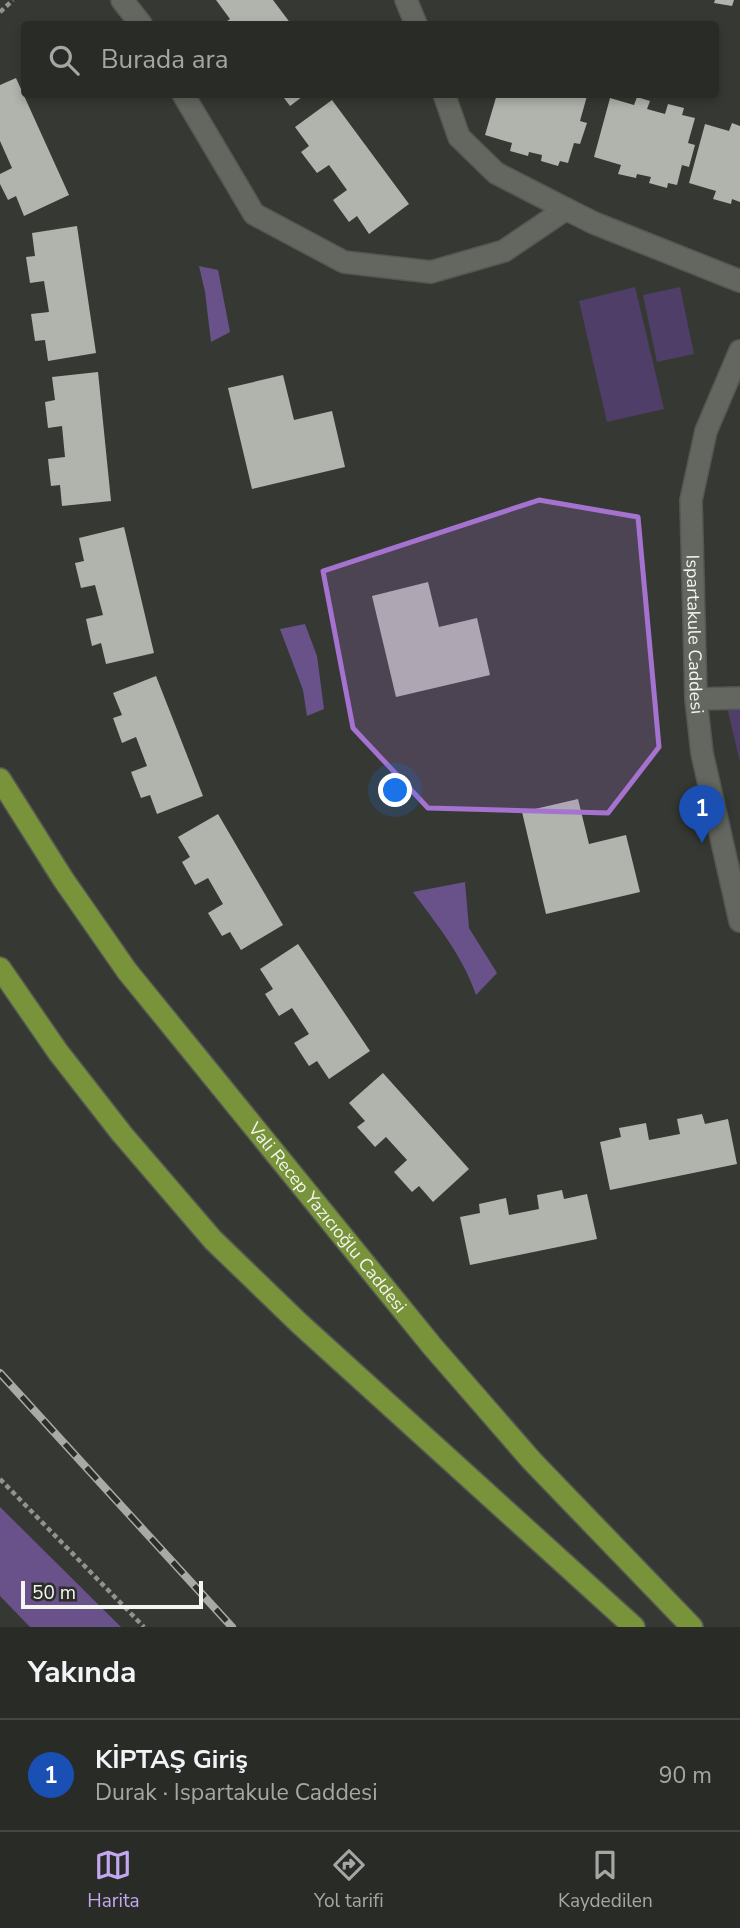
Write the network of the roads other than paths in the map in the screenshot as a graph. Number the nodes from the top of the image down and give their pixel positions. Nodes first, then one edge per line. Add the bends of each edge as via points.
1 (121, 0) edge
2 (406, 0) edge
3 (138, 21) edge
4 (415, 21) edge
5 (185, 98) edge
6 (445, 98) edge
7 (566, 209) junction
8 (740, 281) edge
9 (740, 351) edge
10 (740, 698) edge
11 (696, 699) junction
12 (0, 779) edge
13 (740, 921) edge
14 (0, 968) edge
15 (634, 1627) edge
16 (692, 1627) edge

1 - 3 street
2 - 4 street
5 - 7 street via 254,214 344,262 431,272 504,251
6 - 7 street via 459,137 496,173
7 - 8 street
9 - 11 street, Ispartakule Caddesi via 706,431 691,500
10 - 11 street
11 - 13 street, Ispartakule Caddesi via 702,753
12 - 16 main road, Vali Recep Yazıcıoğlu Caddesi via 127,971 424,1336 532,1461
14 - 15 main road via 122,1135 213,1240

